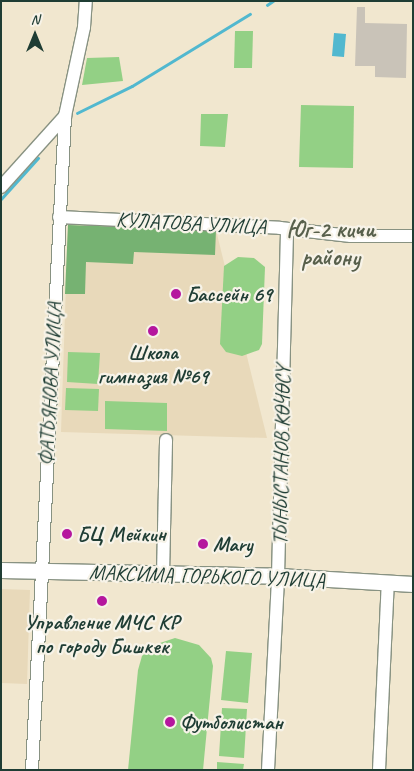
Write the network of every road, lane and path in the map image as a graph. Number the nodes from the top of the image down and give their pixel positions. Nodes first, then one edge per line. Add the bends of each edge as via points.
1 (86, 1) edge
2 (66, 116) junction
3 (6, 176) edge
4 (1, 187) edge
5 (59, 217) junction
6 (288, 230) junction
7 (413, 236) edge
8 (166, 440) dead end
9 (1, 570) edge
10 (40, 572) junction
11 (162, 574) junction
12 (278, 576) junction
13 (388, 582) junction
14 (413, 584) edge
15 (32, 770) edge
16 (268, 770) edge
17 (379, 770) edge

1 - 2 street, ФАТЬЯНОВА УЛИЦА
2 - 3 street
2 - 5 street, ФАТЬЯНОВА УЛИЦА
3 - 4 street
5 - 6 street, КУЛАТОВА УЛИЦА
5 - 10 street, ФАТЬЯНОВА УЛИЦА
6 - 7 street, КУЛАТОВА УЛИЦА via 351,236
6 - 12 street, ТЫНЫСТАНОВ КӨЧӨСҮ
8 - 11 street
9 - 10 main road, МАКСИМА ГОРЬКОГО УЛИЦА
10 - 11 main road, МАКСИМА ГОРЬКОГО УЛИЦА
10 - 15 street, ФАТЬЯНОВА УЛИЦА
11 - 12 main road, МАКСИМА ГОРЬКОГО УЛИЦА
12 - 13 main road, МАКСИМА ГОРЬКОГО УЛИЦА
12 - 16 street, ТЫНЫСТАНОВ КӨЧӨСҮ
13 - 14 main road, МАКСИМА ГОРЬКОГО УЛИЦА
13 - 17 street

